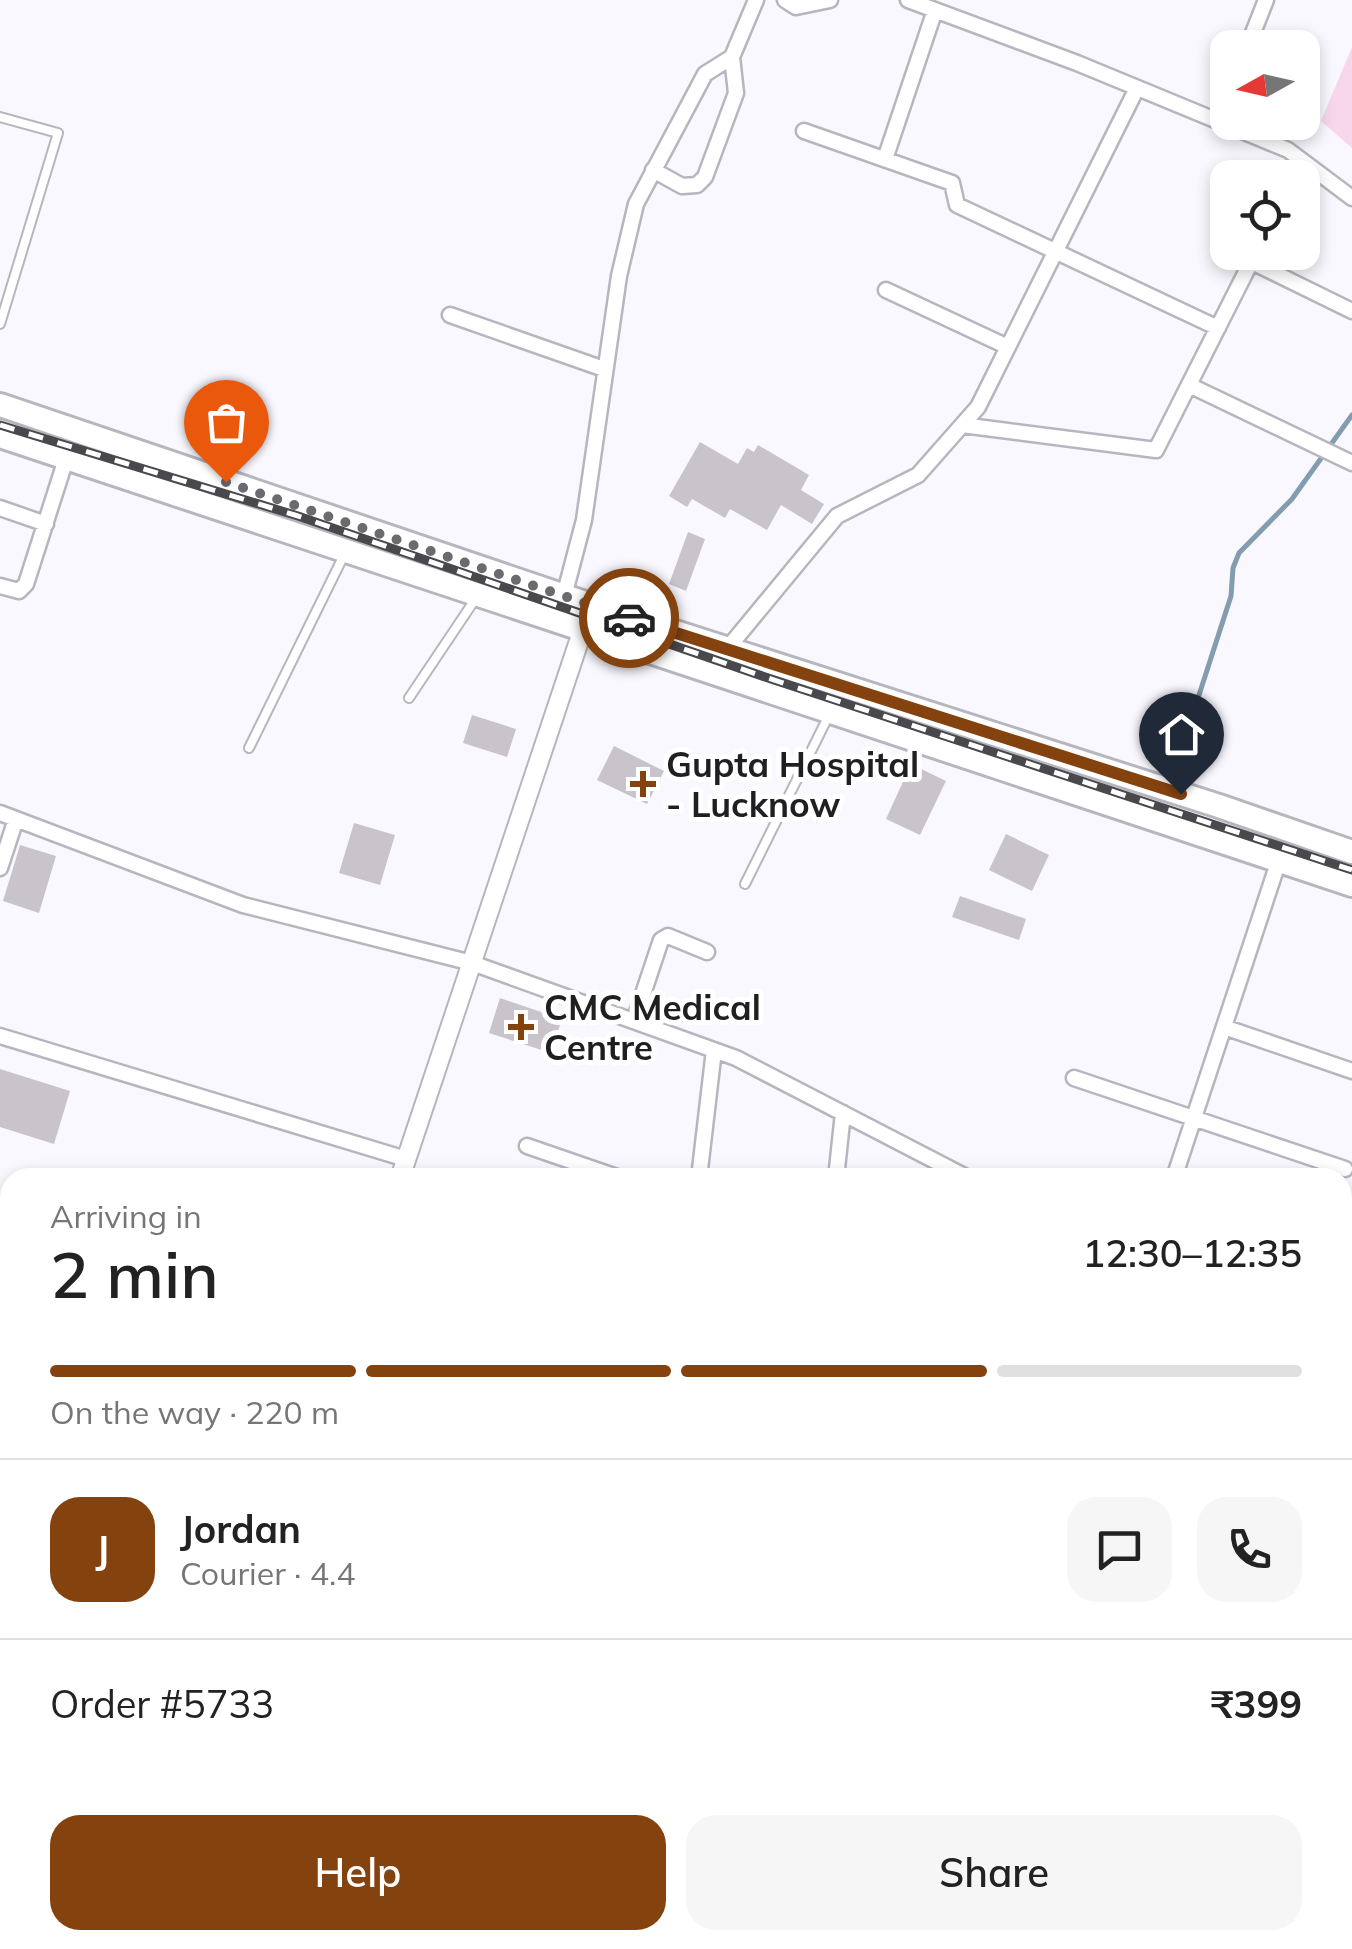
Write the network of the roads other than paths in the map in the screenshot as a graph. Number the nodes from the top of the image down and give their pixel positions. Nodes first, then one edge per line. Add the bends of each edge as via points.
1 (756, 0) edge
2 (785, 0) edge
3 (830, 0) edge
4 (908, 0) edge
5 (1266, 0) edge
6 (935, 10) junction
7 (1254, 30) edge
8 (732, 57) junction
9 (1137, 88) junction
10 (0, 117) edge
11 (1210, 118) edge
12 (804, 130) dead end
13 (1264, 140) edge
14 (885, 159) junction
15 (1302, 160) edge
16 (653, 170) junction
17 (1320, 174) edge
18 (1352, 198) edge
19 (1056, 252) junction
20 (1247, 270) edge
21 (1278, 270) edge
22 (886, 290) dead end
23 (1352, 311) edge
24 (450, 315) dead end
25 (0, 324) edge
26 (1218, 328) junction
27 (1008, 346) junction
28 (604, 369) junction
29 (1189, 385) junction
30 (0, 405) edge
31 (962, 424) junction
32 (0, 436) edge
33 (66, 459) junction
34 (1352, 463) edge
35 (0, 508) edge
36 (46, 524) junction
37 (346, 550) junction
38 (0, 586) edge
39 (478, 594) junction
40 (564, 596) junction
41 (591, 605) junction
42 (583, 631) junction
43 (727, 650) junction
44 (409, 698) dead end
45 (830, 712) junction
46 (249, 748) dead end
47 (0, 813) edge
48 (16, 819) junction
49 (1352, 852) edge
50 (1278, 862) junction
51 (0, 868) edge
52 (744, 884) dead end
53 (1352, 885) edge
54 (707, 952) dead end
55 (472, 963) junction
56 (634, 1022) junction
57 (1224, 1027) junction
58 (0, 1036) edge
59 (714, 1050) junction
60 (1352, 1072) edge
61 (1074, 1078) dead end
62 (843, 1113) junction
63 (1192, 1120) junction
64 (527, 1146) dead end
65 (403, 1168) edge
66 (574, 1168) edge
67 (700, 1168) edge
68 (837, 1168) edge
69 (949, 1168) edge
70 (1177, 1168) edge
71 (1343, 1168) edge

1 - 8 street
2 - 3 street via 796,7
4 - 6 street
5 - 7 street
6 - 9 street
6 - 14 street
8 - 16 street via 705,74
8 - 16 street via 736,92 705,177 682,186
9 - 11 street
9 - 19 street
10 - 25 lane via 58,133
12 - 14 street
13 - 15 street
14 - 19 street via 952,183 957,205
16 - 28 street via 636,204
17 - 18 street
19 - 26 street
19 - 27 street
20 - 26 street
21 - 23 street
22 - 27 street
24 - 28 street
26 - 29 street
27 - 31 street via 978,407
28 - 40 street via 584,520
29 - 31 street via 1156,450
29 - 34 street
30 - 40 highway
31 - 43 street via 918,475 836,516
32 - 33 highway
33 - 36 street
33 - 37 highway
35 - 36 street
36 - 38 street via 26,584 19,591
37 - 39 highway
37 - 46 lane
39 - 42 highway
39 - 44 lane
40 - 41 highway
41 - 42 street
41 - 43 highway
42 - 45 highway
42 - 55 street
43 - 49 highway
45 - 50 highway
45 - 52 lane
47 - 48 street
48 - 51 street
48 - 55 street via 243,905
50 - 53 highway
50 - 57 street
54 - 56 street via 668,936 661,940
55 - 56 street
55 - 65 street
56 - 59 street
57 - 60 street
57 - 63 street
58 - 65 street
59 - 62 street
59 - 67 street
61 - 63 street
62 - 68 street
62 - 69 street
63 - 70 street
63 - 71 street
64 - 66 street

